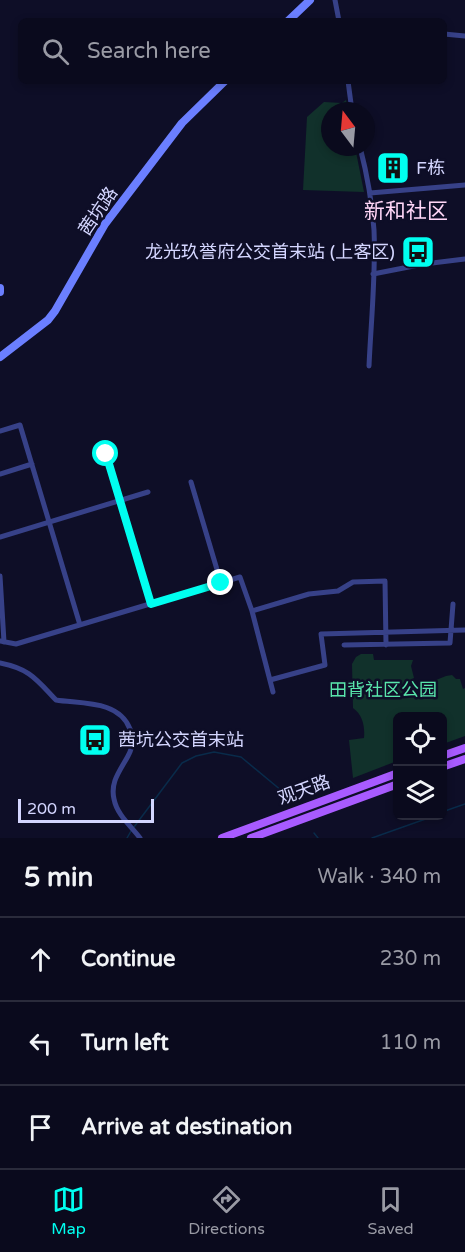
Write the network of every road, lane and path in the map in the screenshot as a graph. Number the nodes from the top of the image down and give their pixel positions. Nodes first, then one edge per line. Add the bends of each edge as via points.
1 (309, 0) edge
2 (334, 0) edge
3 (291, 18) edge
4 (338, 18) edge
5 (447, 34) edge
6 (465, 36) edge
7 (222, 84) edge
8 (348, 84) edge
9 (351, 102) edge
10 (362, 156) edge
11 (465, 185) edge
12 (370, 193) junction
13 (465, 259) edge
14 (373, 274) junction
15 (0, 357) edge
16 (369, 366) dead end
17 (0, 432) edge
18 (106, 454) dead end
19 (32, 464) junction
20 (0, 474) edge
21 (191, 482) dead end
22 (148, 492) dead end
23 (120, 500) junction
24 (49, 522) junction
25 (0, 537) edge
26 (0, 576) edge
27 (221, 583) junction
28 (151, 604) junction
29 (453, 604) dead end
30 (252, 611) junction
31 (1, 620) edge
32 (81, 625) junction
33 (465, 630) edge
34 (452, 631) junction
35 (386, 632) junction
36 (2, 641) edge
37 (344, 645) dead end
38 (386, 645) junction
39 (0, 663) edge
40 (270, 680) junction
41 (273, 692) dead end
42 (465, 748) edge
43 (447, 754) edge
44 (465, 759) edge
45 (445, 766) edge
46 (393, 775) edge
47 (393, 786) edge
48 (138, 836) edge
49 (222, 838) edge
50 (251, 838) edge

1 - 3 street
2 - 4 street
5 - 6 street
7 - 15 street, 茜坑路 via 182,123 105,224 48,320
8 - 9 street
10 - 12 street
11 - 12 street
12 - 14 street
13 - 14 street
14 - 16 street
17 - 19 street via 20,425
18 - 23 street
19 - 20 street
19 - 24 street
21 - 27 street
22 - 23 street
23 - 24 street
23 - 28 street
24 - 25 street
24 - 32 street
26 - 31 street
27 - 28 street
27 - 30 street via 240,577
28 - 32 street
29 - 34 street
30 - 35 street via 309,594 338,591 353,582 385,580
30 - 40 street
31 - 36 street
32 - 36 street via 16,644
33 - 34 street
34 - 35 street
34 - 38 street via 450,643
35 - 38 street
35 - 40 street via 321,633 325,665
37 - 38 street
39 - 48 street via 32,675 56,700 105,706 125,720 132,745 113,789 116,807
40 - 41 street
42 - 43 main road
44 - 45 main road
46 - 49 main road, 观天路
47 - 50 main road, 观天路

